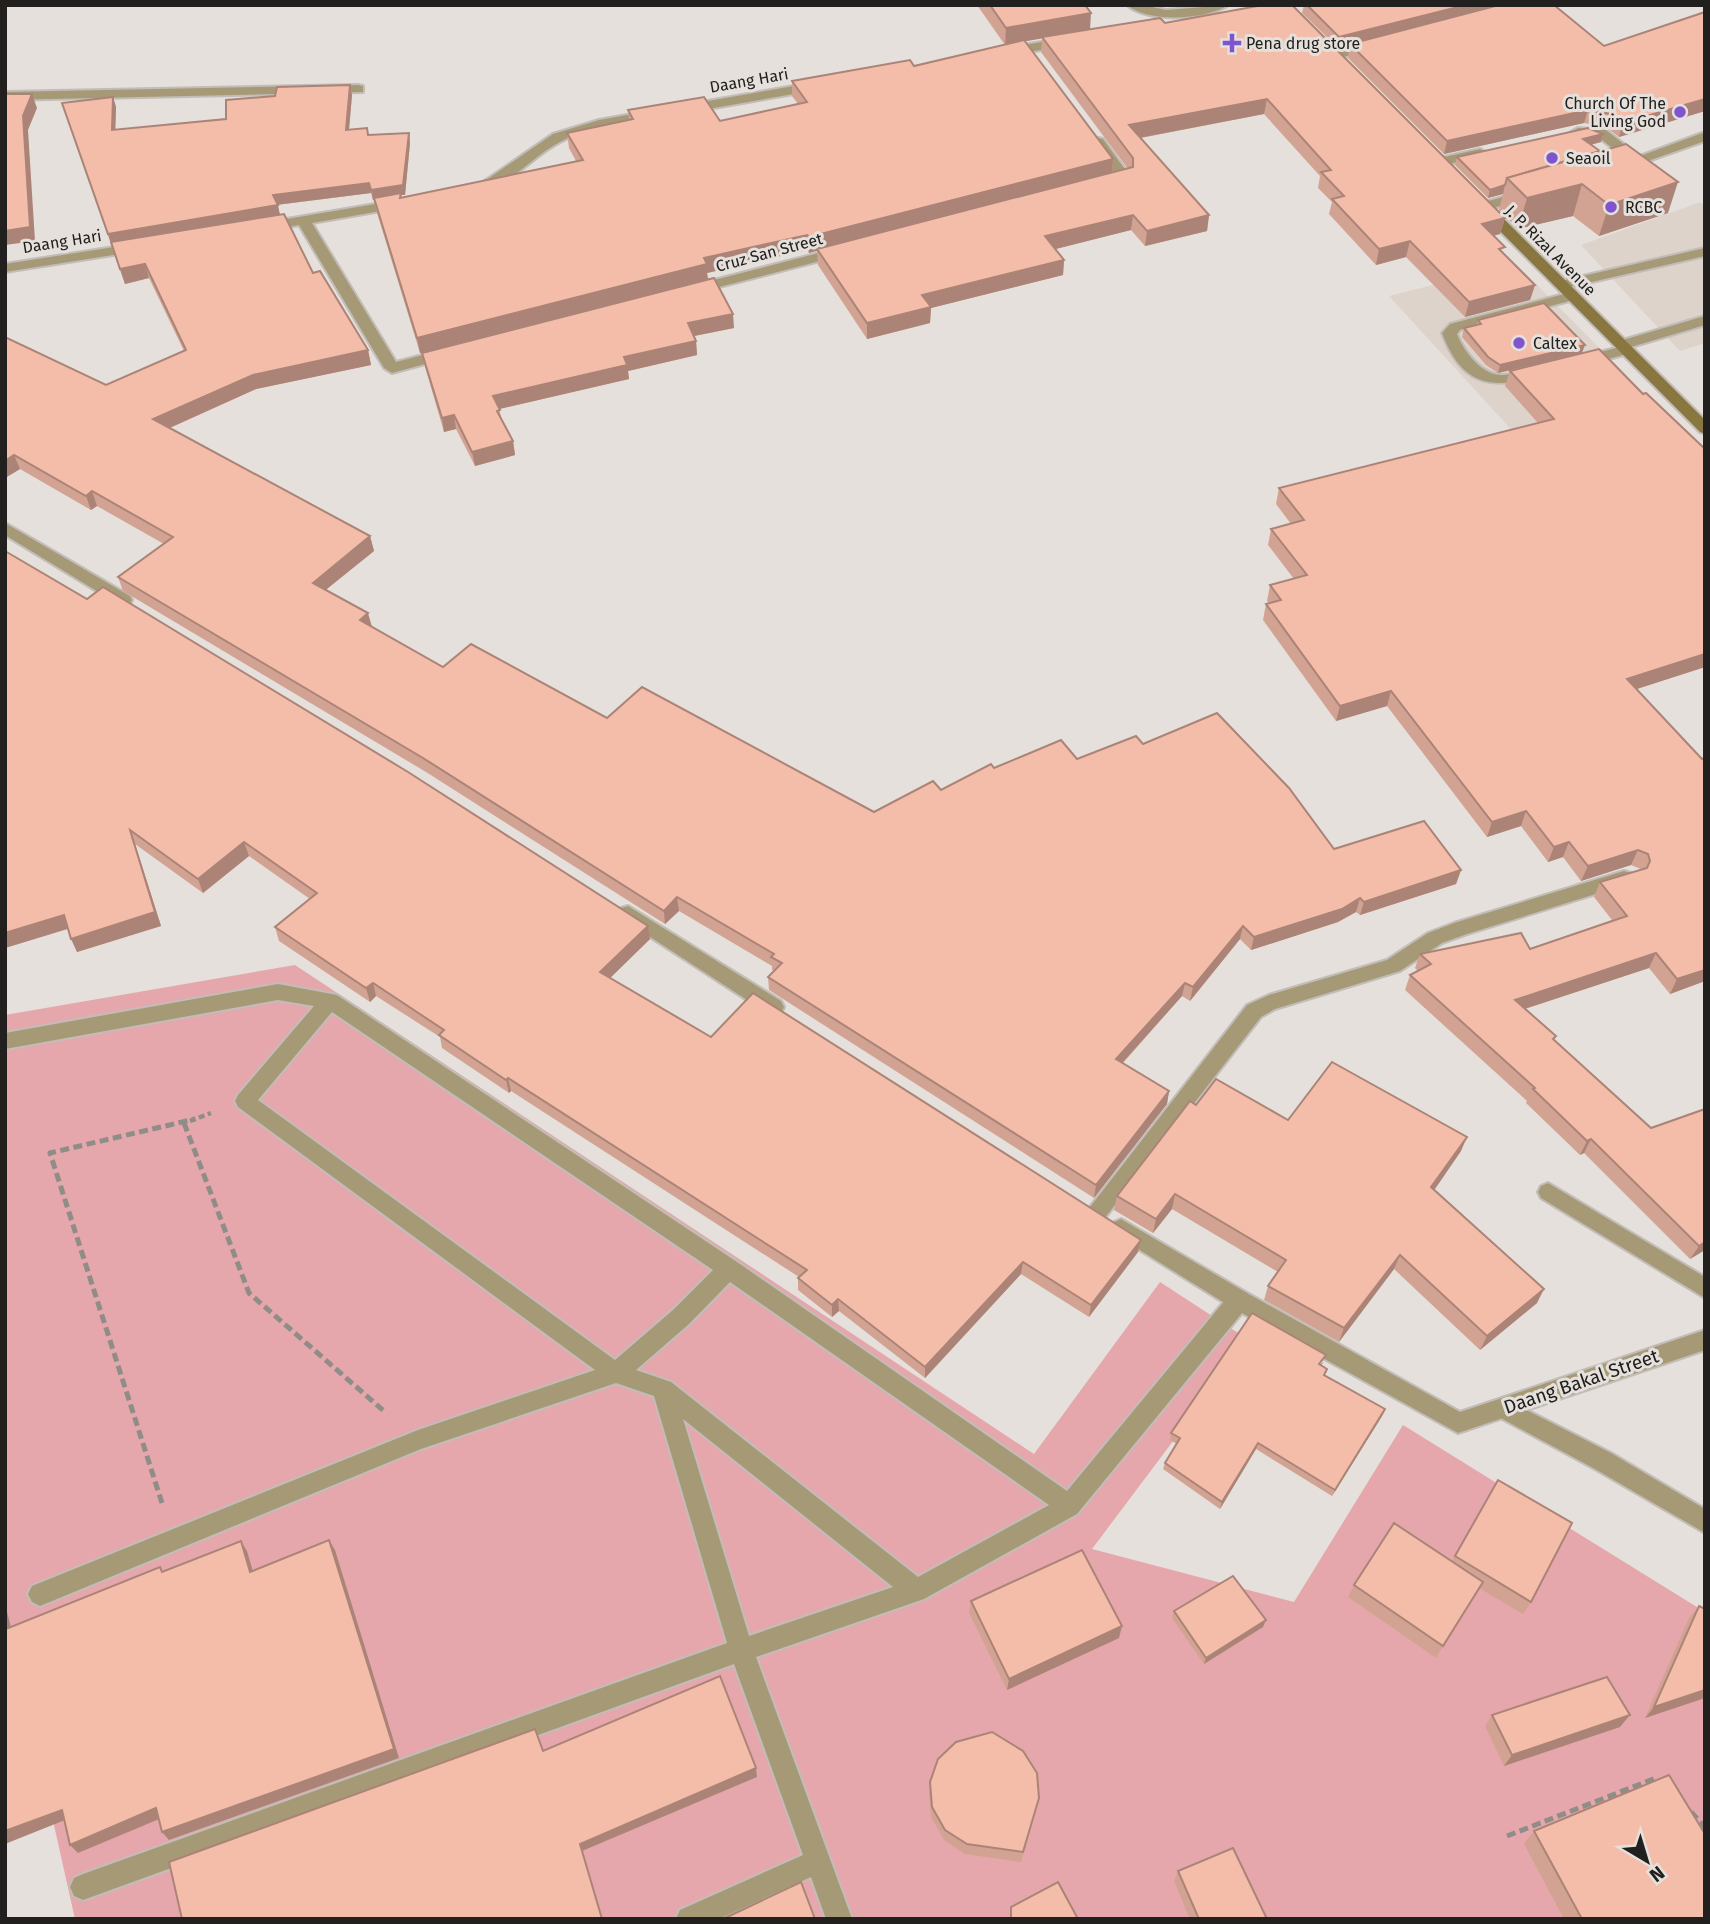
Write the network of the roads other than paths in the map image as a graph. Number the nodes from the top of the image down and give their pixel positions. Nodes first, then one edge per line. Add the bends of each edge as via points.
1 (1133, 5) edge
2 (1222, 5) edge
3 (1240, 10) edge
4 (1147, 27) edge
5 (1081, 39) edge
6 (1385, 43) edge
7 (988, 55) edge
8 (1334, 56) edge
9 (825, 84) edge
10 (358, 89) dead end
11 (5, 96) edge
12 (1092, 135) edge
13 (1559, 136) edge
14 (1705, 136) edge
15 (1495, 150) edge
16 (1637, 161) junction
17 (1439, 162) edge
18 (1612, 169) edge
19 (1098, 185) edge
20 (475, 190) edge
21 (1535, 191) edge
22 (409, 202) edge
23 (1479, 202) joint
24 (303, 220) junction
25 (249, 229) edge
26 (154, 244) edge
27 (858, 247) edge
28 (1705, 252) edge
29 (5, 268) edge
30 (1561, 285) junction
31 (671, 296) edge
32 (1572, 296) junction
33 (1705, 320) edge
34 (1623, 347) junction
35 (458, 351) edge
36 (1705, 429) edge
37 (5, 527) edge
38 (135, 607) edge
39 (1632, 875) edge
40 (606, 899) edge
41 (330, 1001) junction
42 (793, 1019) edge
43 (5, 1041) edge
44 (1548, 1192) dead end
45 (729, 1269) junction
46 (1705, 1289) edge
47 (1239, 1300) junction
48 (1705, 1340) edge
49 (615, 1373) junction
50 (663, 1389) junction
51 (1503, 1408) junction
52 (1069, 1506) junction
53 (1705, 1522) edge
54 (916, 1591) junction
55 (40, 1594) dead end
56 (741, 1650) junction
57 (818, 1860) junction
58 (83, 1886) dead end
59 (689, 1919) edge
60 (839, 1919) edge

1 - 2 street via 1163,16
3 - 4 street
5 - 7 street via 1032,54
6 - 8 street
9 - 20 street, Daang Hari via 572,132 546,144 497,182
10 - 11 street
12 - 19 street via 1124,178
13 - 16 street via 1585,130 1601,133
14 - 16 street
15 - 17 street
16 - 18 street
21 - 23 street
22 - 24 street
23 - 30 main road, J. P. Rizal Avenue
24 - 25 street
24 - 35 street via 392,368
26 - 29 street, Daang Hari
27 - 31 street, Cruz San Street
28 - 30 street
30 - 32 main road, J. P. Rizal Avenue
32 - 34 main road, J. P. Rizal Avenue
32 - 34 lane via 1455,327 1449,333 1480,377 1496,381
33 - 34 street
34 - 36 main road, J. P. Rizal Avenue
37 - 38 street
39 - 47 street via 1461,928 1435,938 1393,966 1269,1003 1254,1012 1091,1210
40 - 42 street
41 - 43 street via 278,992
41 - 45 street
41 - 49 street via 245,1101
44 - 46 street
45 - 49 street
45 - 52 street
47 - 51 street, Daang Bakal Street via 1458,1423
47 - 52 street
48 - 51 street, Daang Bakal Street
49 - 50 street
49 - 55 street via 418,1440
50 - 54 street
50 - 56 street
51 - 53 street
52 - 54 street
54 - 56 street
56 - 57 street
56 - 58 street
57 - 59 street
57 - 60 street

